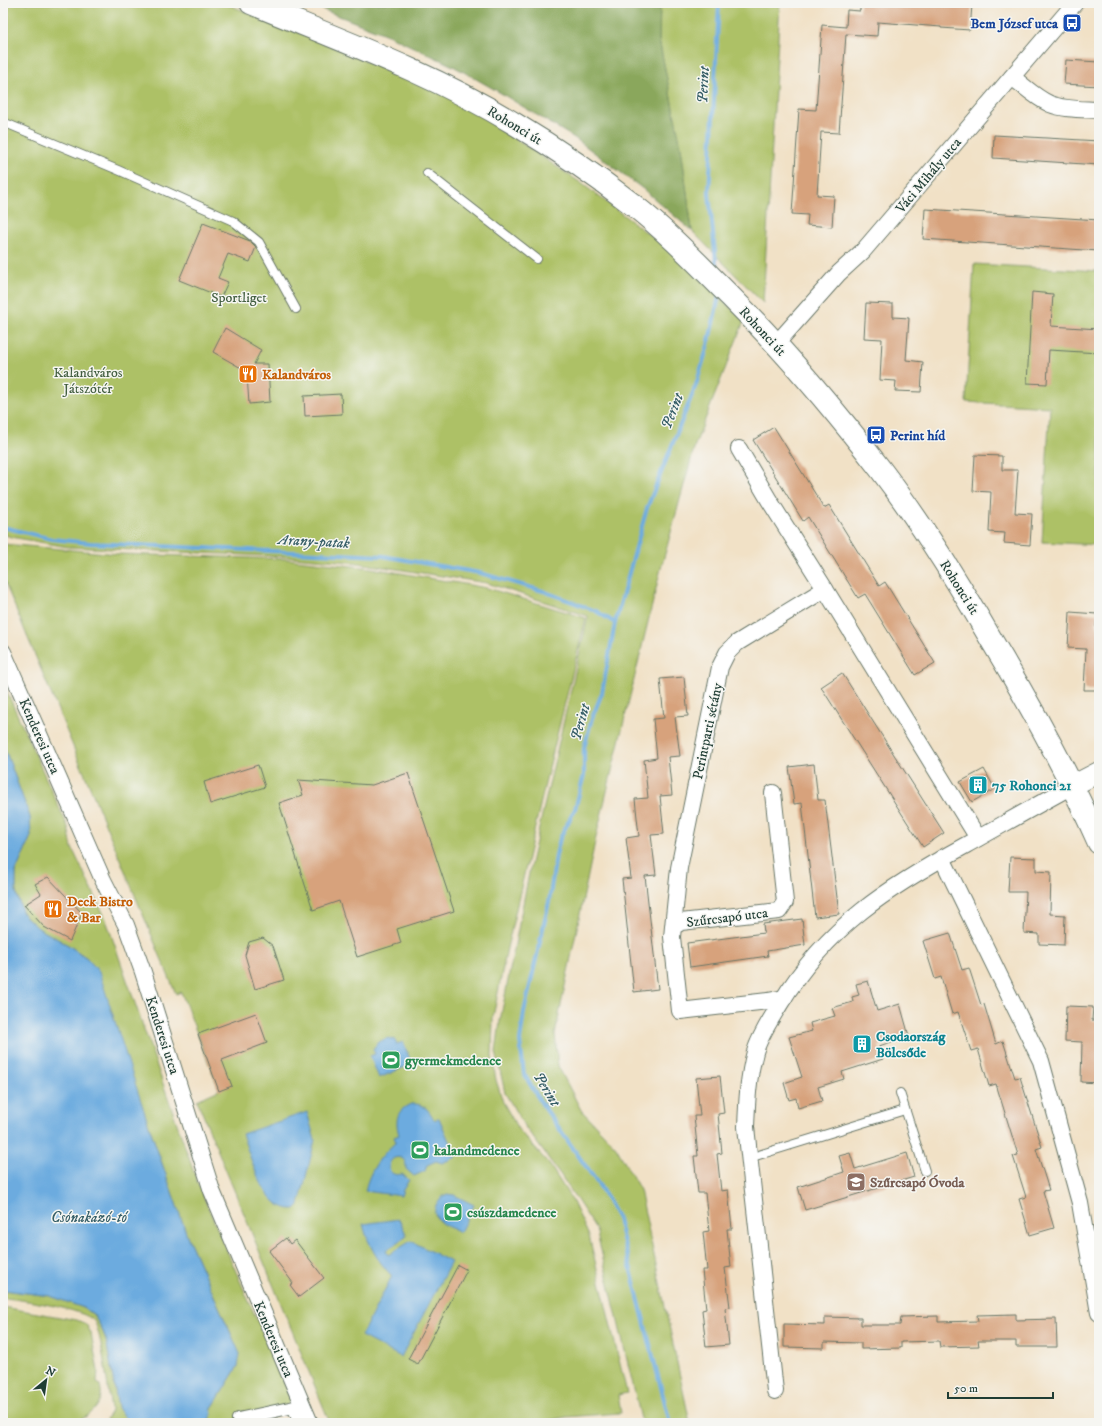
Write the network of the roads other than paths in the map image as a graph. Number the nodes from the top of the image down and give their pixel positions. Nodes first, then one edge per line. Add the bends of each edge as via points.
1 (251, 3) edge
2 (1075, 3) edge
3 (1012, 76) junction
4 (1099, 110) edge
5 (3, 122) edge
6 (427, 172) dead end
7 (537, 259) dead end
8 (296, 309) dead end
9 (776, 344) junction
10 (739, 449) dead end
11 (825, 589) junction
12 (3, 652) edge
13 (1099, 772) edge
14 (1072, 786) junction
15 (773, 793) dead end
16 (978, 838) junction
17 (1099, 843) edge
18 (942, 858) junction
19 (673, 927) junction
20 (784, 998) junction
21 (900, 1093) dead end
22 (905, 1110) junction
23 (749, 1158) junction
24 (925, 1171) dead end
25 (1099, 1313) edge
26 (775, 1391) dead end
27 (239, 1423) edge
28 (299, 1423) edge
29 (310, 1423) edge

1 - 9 main road, Rohonci út via 455,90 515,124 577,164 634,205 682,247
2 - 3 street, Váci Mihály utca
3 - 4 street via 1050,104
3 - 9 street, Váci Mihály utca via 863,251 839,273
5 - 8 lane via 232,221 259,242
6 - 7 lane
9 - 14 main road, Rohonci út via 878,466 926,534 1013,676
10 - 11 street
11 - 16 street
11 - 19 street, Perintparti sétány via 738,643 727,653 720,667 679,868
12 - 29 street, Kenderesi utca via 103,880 126,925 212,1191
13 - 14 street
14 - 16 street
14 - 17 main road, Rohonci út
15 - 19 street, Szűrcsapó utca via 785,902 779,911 681,922
16 - 18 street
18 - 20 street via 901,882 841,928 816,954
18 - 25 street via 1041,1061 1080,1203
19 - 20 street, Szűrcsapó utca via 680,1012
20 - 23 street via 759,1042 751,1070 746,1127
21 - 22 lane
22 - 23 lane
22 - 24 lane
23 - 26 street
27 - 28 street via 238,1420 294,1407

